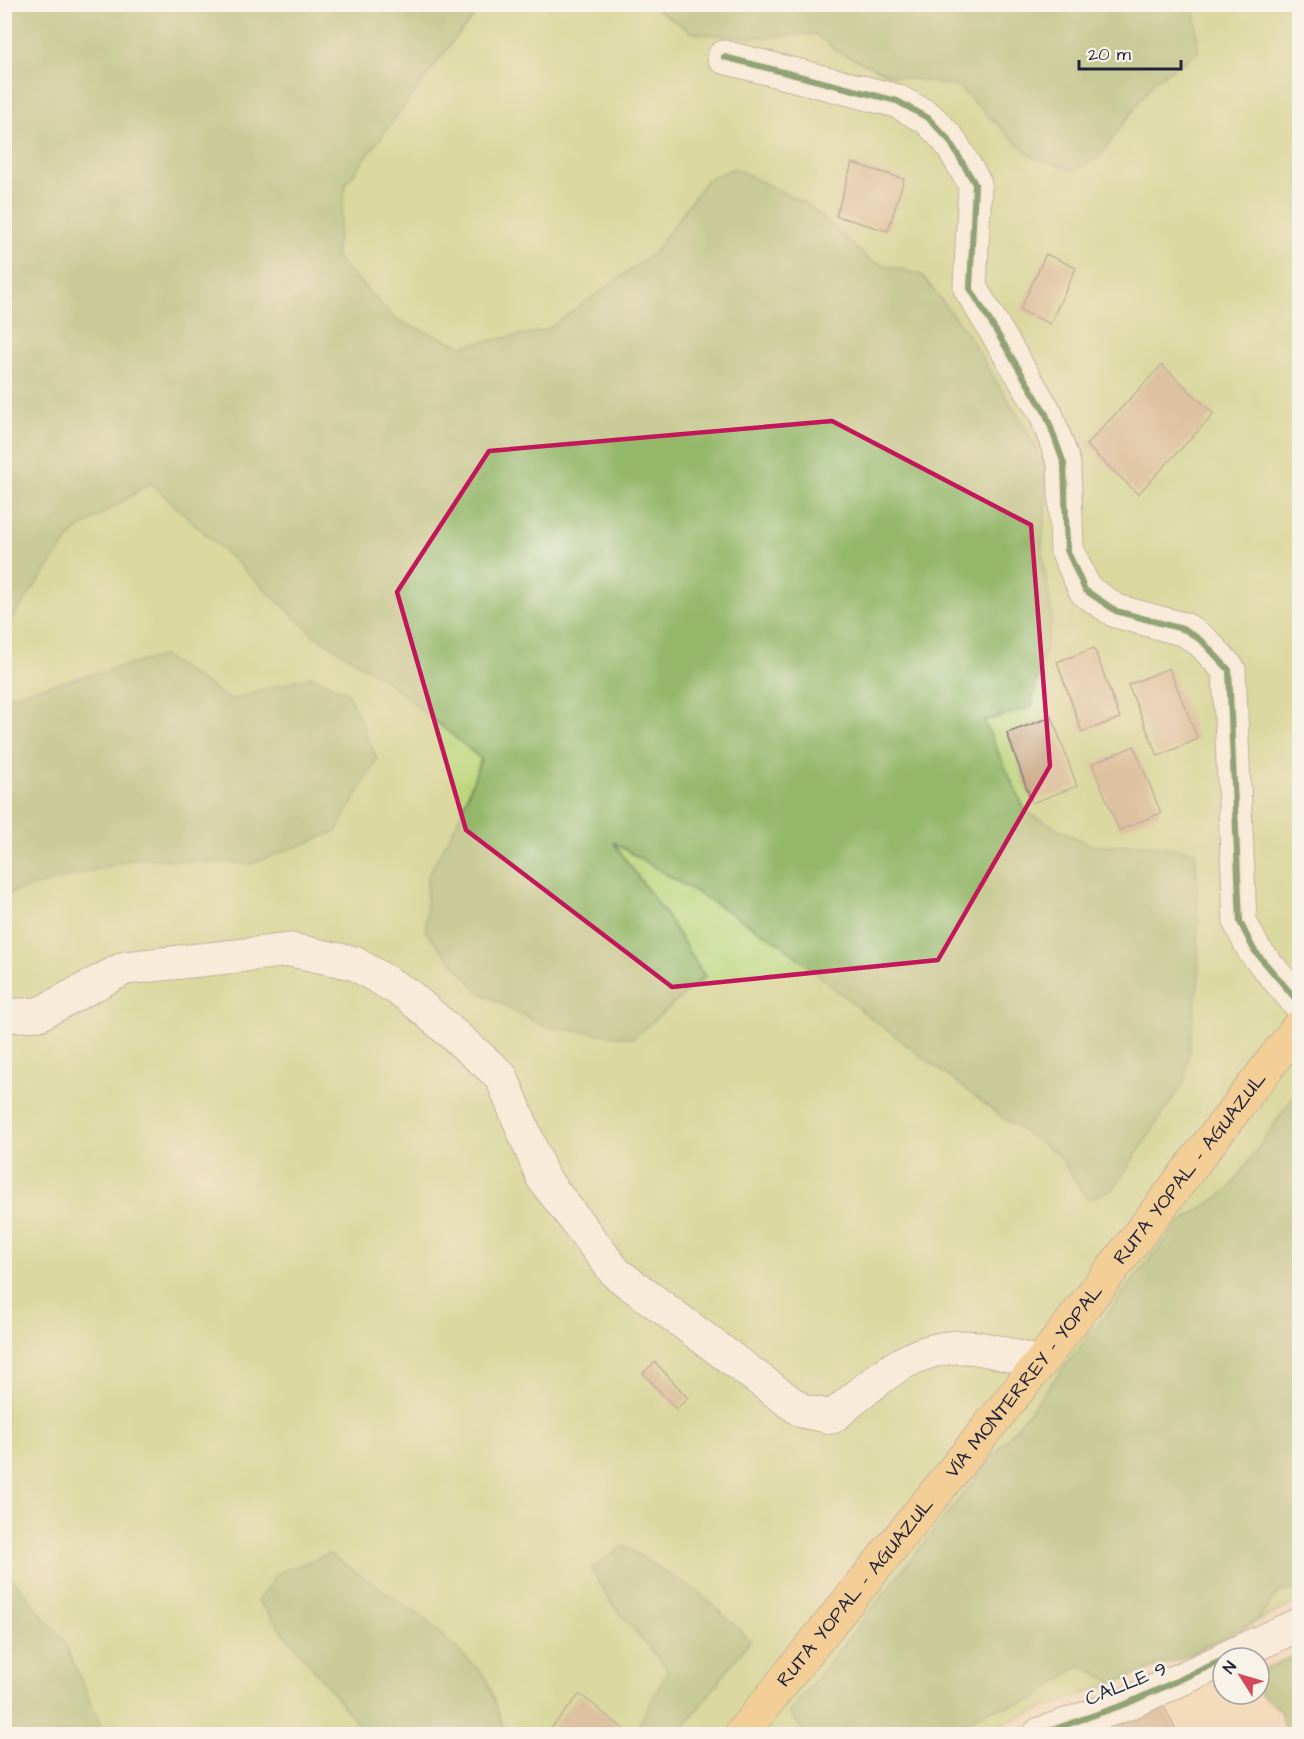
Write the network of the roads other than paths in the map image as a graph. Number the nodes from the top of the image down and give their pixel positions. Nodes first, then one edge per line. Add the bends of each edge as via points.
1 (724, 57) dead end
2 (1299, 1004) edge
3 (4, 1016) edge
4 (1299, 1025) edge
5 (1040, 1363) junction
6 (1299, 1624) edge
7 (1252, 1646) edge
8 (1211, 1665) edge
9 (741, 1734) edge
10 (1040, 1734) edge

1 - 2 street via 897,101 928,118 949,140 975,184 970,288 1047,414 1064,464 1067,550 1085,590 1116,611 1186,630 1229,670 1240,922 1254,950
3 - 5 street via 39,1014 125,968 291,950 354,963 408,994 501,1076 543,1178 616,1273 802,1411 832,1417 904,1360 934,1350 965,1347
4 - 5 street, RUTA YOPAL - AGUAZUL
5 - 9 street, RUTA YOPAL - AGUAZUL
6 - 7 street
8 - 10 street via 1126,1704

